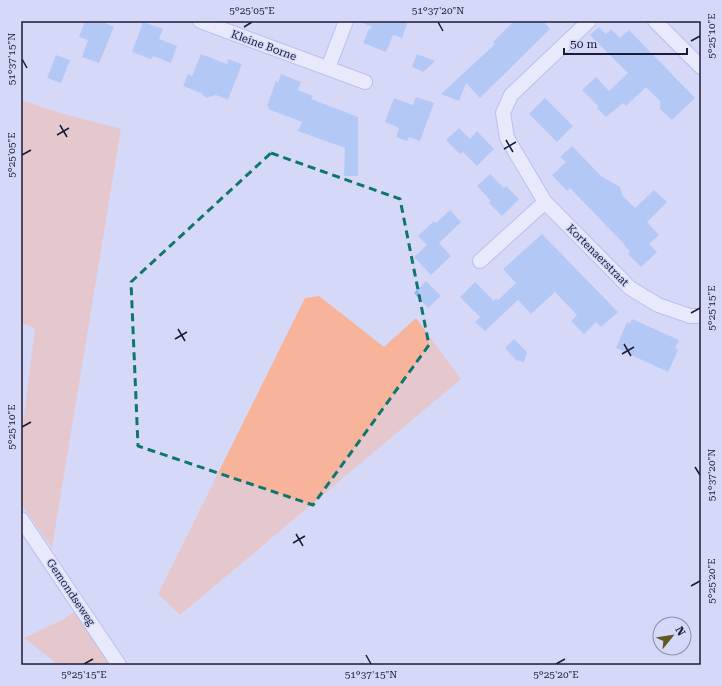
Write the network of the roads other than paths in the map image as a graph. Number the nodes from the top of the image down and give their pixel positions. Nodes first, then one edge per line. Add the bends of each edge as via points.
1 (200, 21) edge
2 (346, 21) edge
3 (589, 21) edge
4 (655, 21) edge
5 (701, 67) edge
6 (328, 68) junction
7 (365, 82) dead end
8 (545, 202) junction
9 (480, 261) dead end
10 (701, 316) edge
11 (21, 519) edge
12 (119, 665) edge

1 - 6 street, Kleine Borne
2 - 6 street
3 - 8 street, Kortenaerstraat via 511,95 503,113 507,138
4 - 5 street
6 - 7 street, Kleine Borne
8 - 9 street
8 - 10 street, Kortenaerstraat via 630,288 658,305 690,316
11 - 12 street, Gemondseweg

